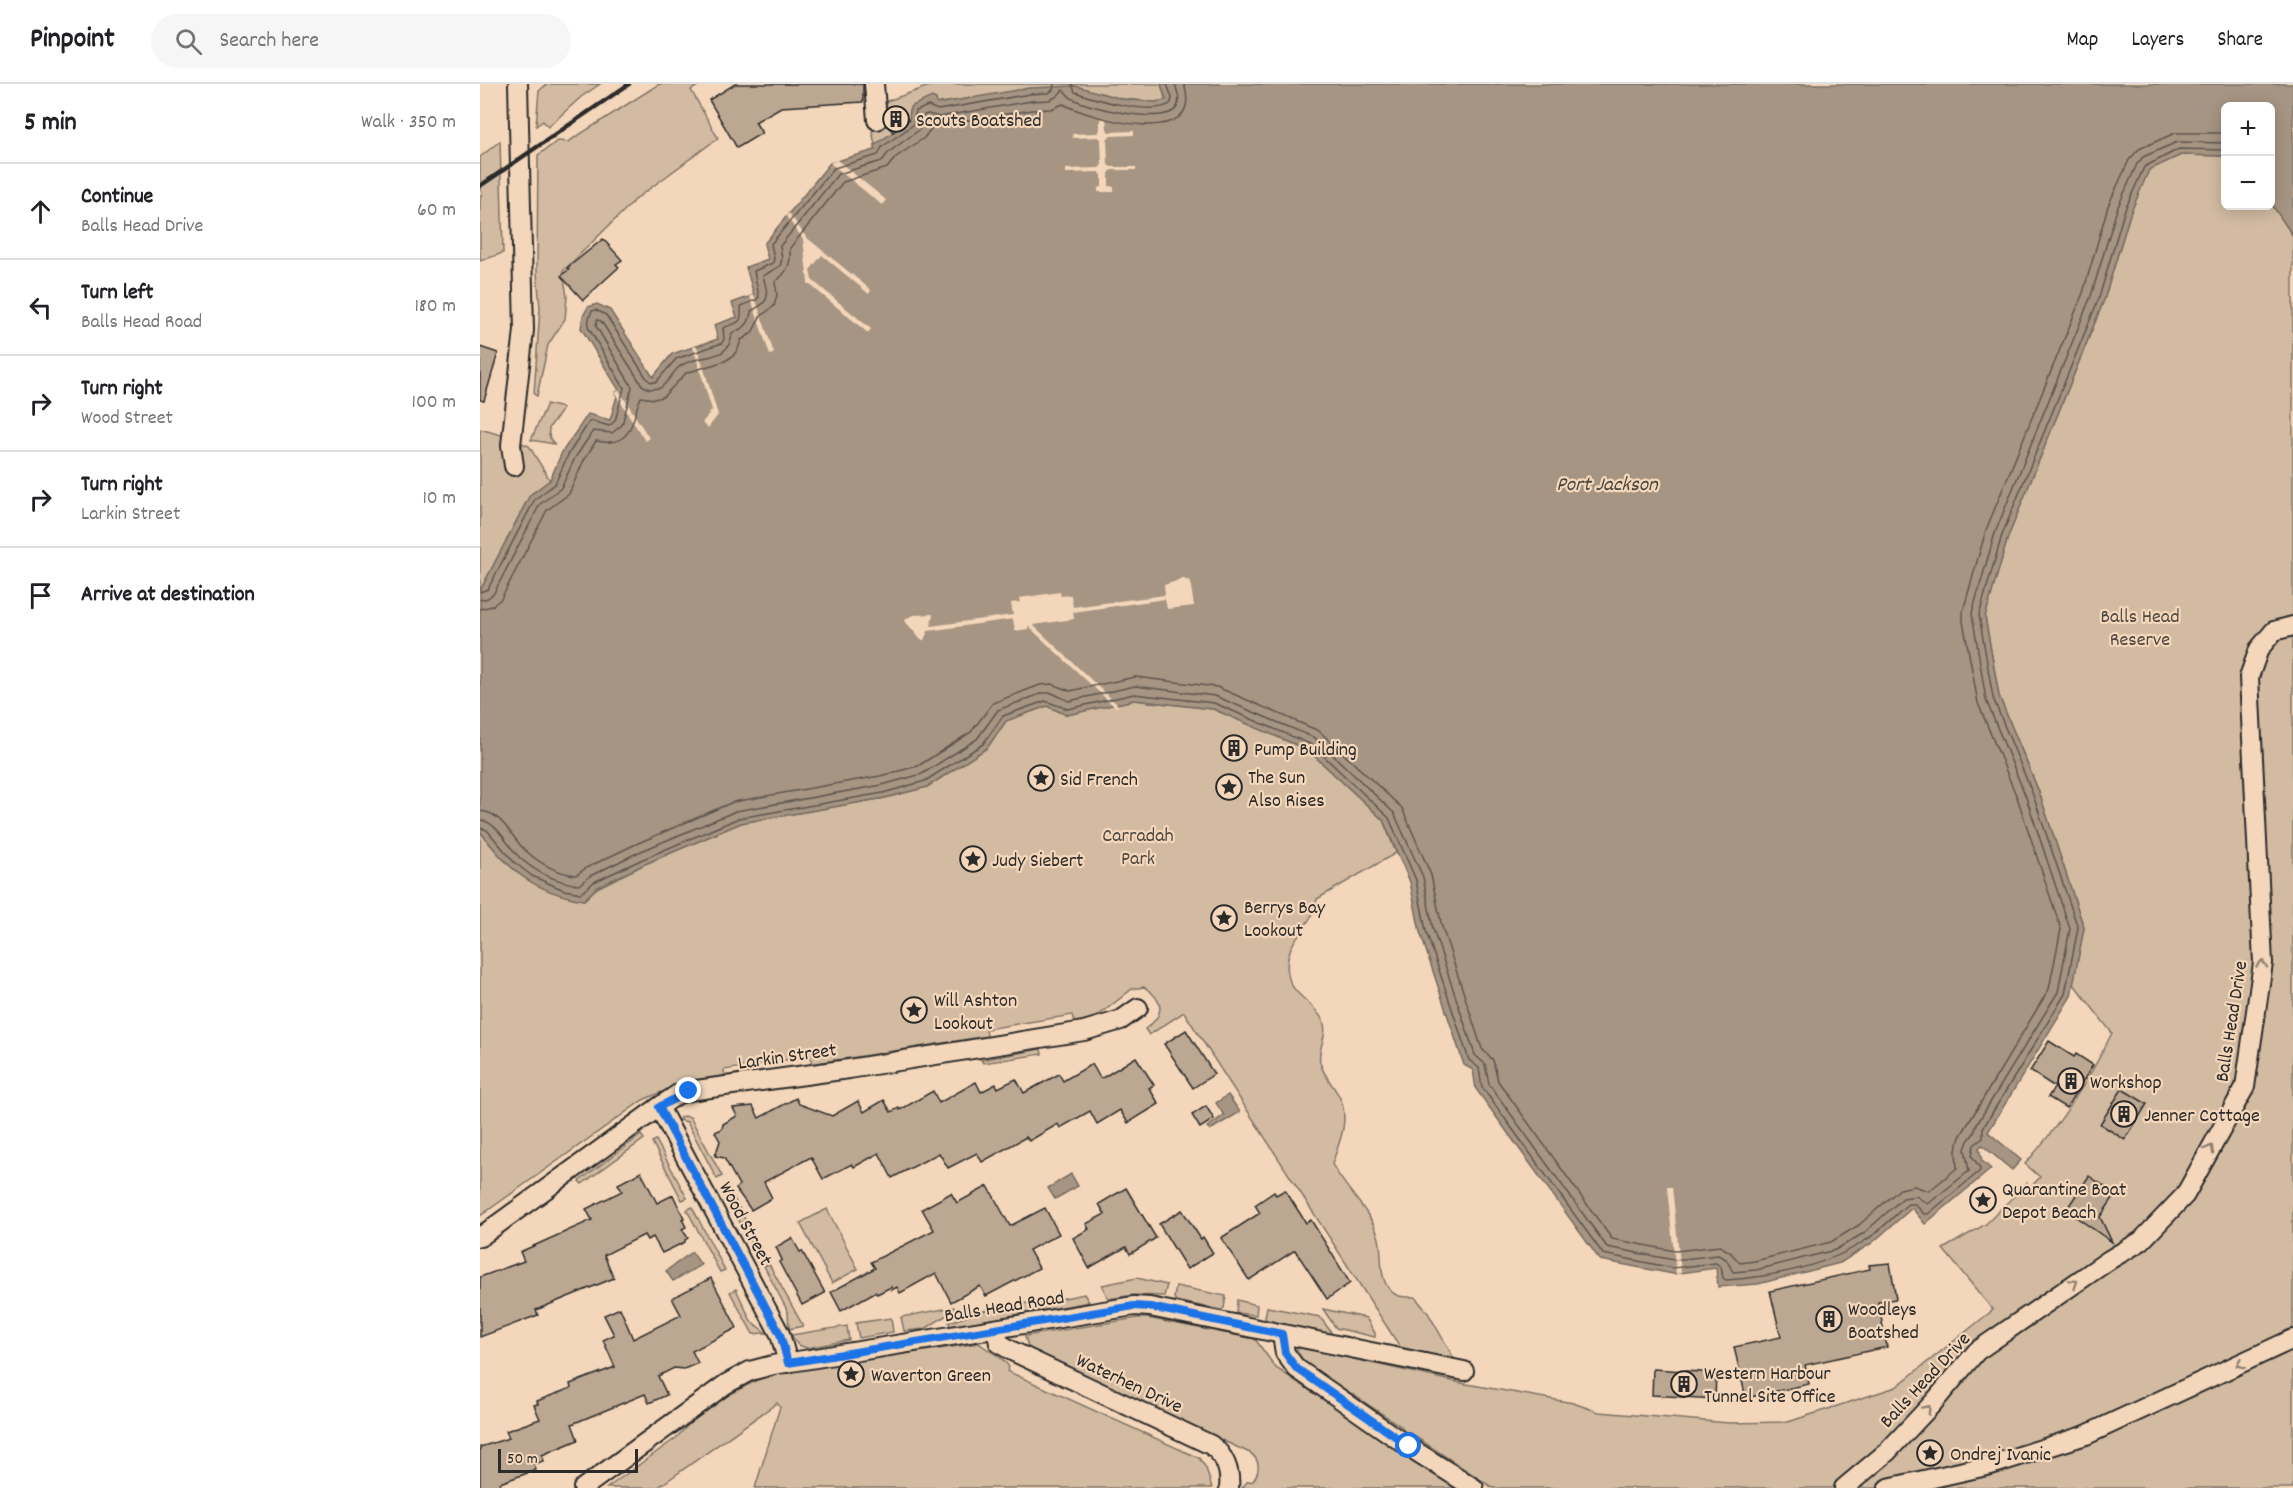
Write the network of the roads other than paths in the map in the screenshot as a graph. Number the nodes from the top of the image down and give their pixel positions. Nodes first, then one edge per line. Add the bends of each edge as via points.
1 (518, 84) edge
2 (874, 84) edge
3 (877, 120) dead end
4 (514, 466) dead end
5 (2293, 626) edge
6 (1138, 1008) dead end
7 (659, 1107) junction
8 (480, 1237) edge
9 (996, 1330) junction
10 (1282, 1334) junction
11 (2293, 1339) edge
12 (788, 1363) junction
13 (1464, 1371) dead end
14 (583, 1488) edge
15 (1229, 1488) edge
16 (1474, 1488) edge
17 (1844, 1488) edge
18 (1888, 1488) edge

1 - 4 street via 524,330 511,445
2 - 3 street
17 -> 5 street, Balls Head Drive via 1887,1452 1977,1351 2142,1241 2185,1196 2245,1087 2264,963 2249,677 2259,649 2274,631
6 - 7 street, Larkin Street via 1121,1020 1087,1030 849,1069 695,1089
7 - 8 street, Larkin Street
7 - 12 street, Wood Street via 780,1334
9 - 10 street, Balls Head Road via 1142,1306
9 - 12 street, Balls Head Road
9 - 15 street, Waterhen Drive via 999,1343 1012,1351 1211,1445 1221,1452 1228,1469
10 - 13 street, Balls Head Road
10 - 16 street via 1285,1353 1296,1368
11 -> 18 street via 2086,1435 1992,1465
12 - 14 street, Balls Head Road via 750,1371 726,1384

